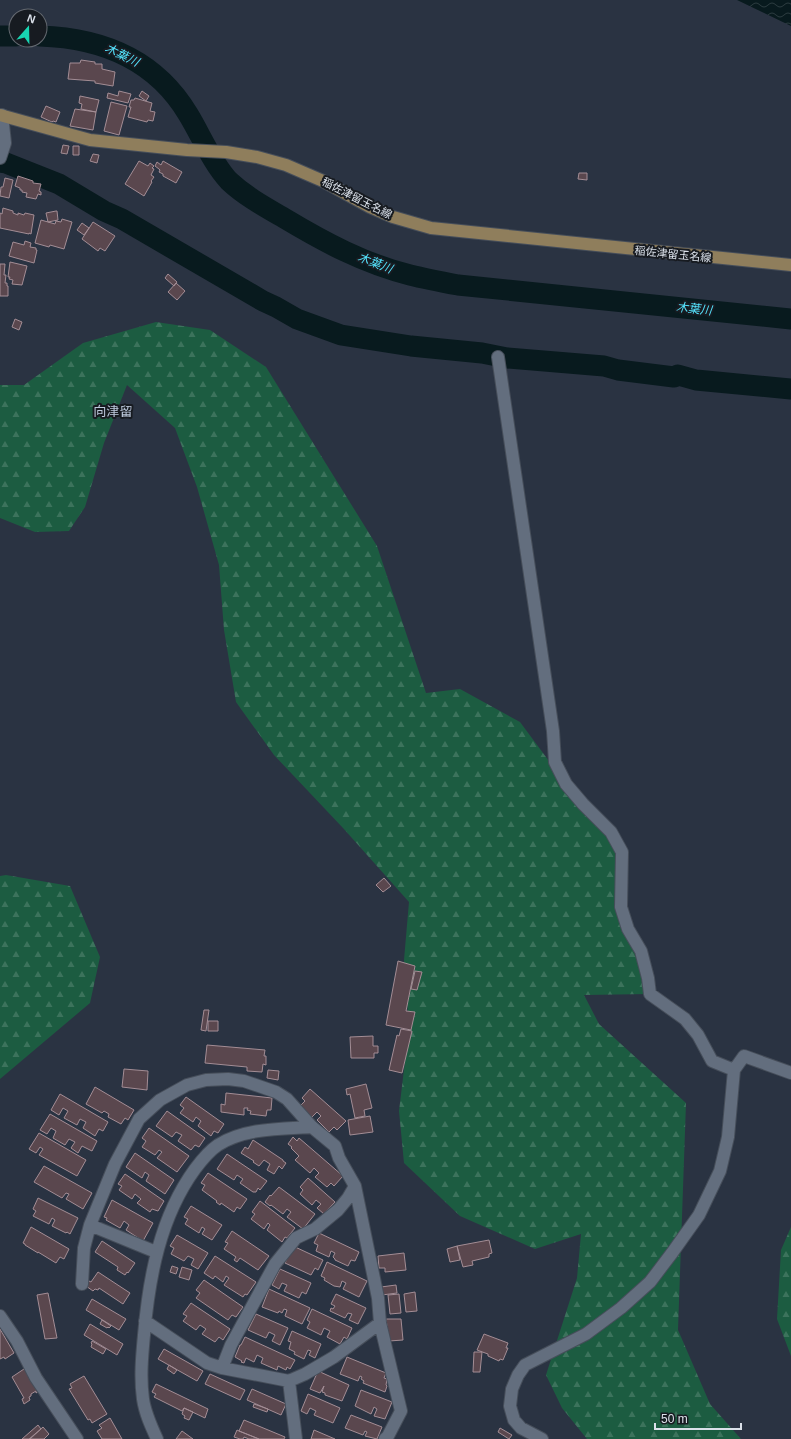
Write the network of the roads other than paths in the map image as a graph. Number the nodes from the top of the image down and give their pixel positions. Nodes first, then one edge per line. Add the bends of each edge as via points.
1 (1, 115) edge
2 (0, 158) edge
3 (791, 266) edge
4 (498, 357) dead end
5 (734, 1070) junction
6 (791, 1073) edge
7 (312, 1127) junction
8 (355, 1186) junction
9 (90, 1225) junction
10 (156, 1252) junction
11 (82, 1284) dead end
12 (0, 1316) edge
13 (145, 1321) junction
14 (380, 1323) junction
15 (222, 1368) junction
16 (289, 1381) junction
17 (77, 1439) edge
18 (157, 1439) edge
19 (296, 1439) edge
20 (385, 1439) edge
21 (542, 1439) edge

1 - 2 street via 5,143
1 - 3 main road, 稲佐津留玉名線 via 90,140 226,152 286,164 370,207 431,228
4 - 5 street via 553,731 555,762 566,784 612,832 622,852 621,907 628,929 641,951 650,994 685,1019 698,1035 712,1061
5 - 6 street via 744,1056
5 - 21 street via 728,1137 720,1171 699,1215 650,1282 622,1308 586,1334 525,1365 518,1375 512,1389 510,1406 514,1420 521,1428
7 - 8 street via 335,1146
7 - 9 street via 287,1099 276,1092 244,1081 206,1080 187,1085 160,1100 139,1119 115,1164
7 - 10 street via 239,1135 217,1146 203,1159 184,1185
8 - 14 street via 378,1298
8 - 15 street via 338,1210 315,1229 296,1238 275,1264 231,1345
9 - 10 street
9 - 11 street via 84,1248
10 - 13 street
12 - 17 street via 17,1341 36,1378
13 - 15 street via 207,1363
13 - 18 street via 143,1399
14 - 16 street via 334,1357
14 - 20 street via 401,1411
15 - 16 street
16 - 19 street

